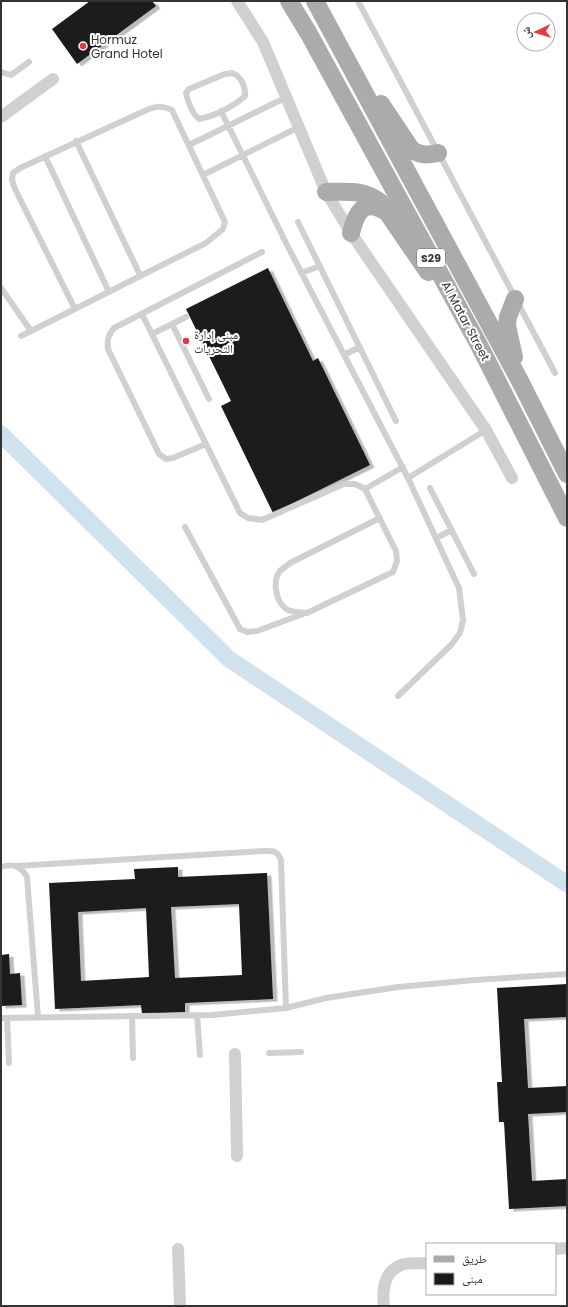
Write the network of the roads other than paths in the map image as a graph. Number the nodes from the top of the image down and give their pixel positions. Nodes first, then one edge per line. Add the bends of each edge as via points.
1 (237, 1) edge
2 (289, 1) edge
3 (315, 1) edge
4 (358, 1) edge
5 (29, 62) dead end
6 (1, 72) edge
7 (355, 77) junction
8 (53, 79) dead end
9 (287, 97) junction
10 (221, 112) junction
11 (1, 117) edge
12 (228, 125) junction
13 (298, 128) junction
14 (76, 141) junction
15 (189, 145) junction
16 (438, 153) junction
17 (45, 156) junction
18 (242, 156) junction
19 (203, 175) junction
20 (326, 192) junction
21 (385, 211) junction
22 (298, 222) dead end
23 (351, 233) junction
24 (262, 252) dead end
25 (320, 266) junction
26 (302, 273) junction
27 (140, 275) junction
28 (1, 288) edge
29 (109, 292) junction
30 (515, 299) junction
31 (74, 309) junction
32 (142, 314) junction
33 (186, 317) dead end
34 (172, 324) junction
35 (30, 331) junction
36 (152, 334) junction
37 (20, 336) dead end
38 (479, 345) junction
39 (360, 347) junction
40 (344, 355) junction
41 (555, 373) dead end
42 (520, 381) junction
43 (209, 399) dead end
44 (396, 421) dead end
45 (486, 430) junction
46 (206, 444) junction
47 (403, 467) junction
48 (567, 474) edge
49 (408, 478) junction
50 (512, 478) dead end
51 (430, 488) dead end
52 (365, 489) junction
53 (380, 518) junction
54 (567, 518) edge
55 (185, 527) dead end
56 (452, 530) junction
57 (436, 538) junction
58 (474, 574) dead end
59 (307, 613) junction
60 (398, 696) dead end
61 (16, 866) junction
62 (1, 867) edge
63 (567, 974) edge
64 (286, 1008) junction
65 (197, 1015) junction
66 (132, 1016) junction
67 (38, 1017) junction
68 (4, 1018) edge
69 (301, 1052) dead end
70 (269, 1053) dead end
71 (235, 1054) dead end
72 (200, 1055) dead end
73 (133, 1058) dead end
74 (9, 1063) dead end
75 (237, 1156) dead end
76 (567, 1248) edge
77 (178, 1249) dead end
78 (556, 1249) edge
79 (426, 1263) edge
80 (180, 1306) edge
81 (384, 1306) edge

1 - 9 street via 263,42
2 - 38 main road, Al Matar Street / S29
3 - 7 main road, Al Matar Street / S29
4 - 16 lane
5 - 6 lane via 11,75
7 - 16 main road via 377,98 411,149 422,155
7 - 42 main road, Al Matar Street / S29
8 - 11 street
9 - 12 lane
9 - 13 street
10 - 10 lane via 244,96 244,85 238,75 225,74 189,89 186,93 189,104 199,119
10 - 12 lane
12 - 15 lane
12 - 18 lane
13 - 18 lane
13 - 20 street
14 - 15 lane via 148,108 159,106 172,110
14 - 17 lane
14 - 27 lane
15 - 19 lane
16 - 30 lane
17 - 29 lane
17 - 31 lane via 13,173 12,180
18 - 19 lane
18 - 26 lane
19 - 27 lane via 225,222 223,229 206,243
20 - 21 main road via 364,193 380,202
20 - 23 street
21 - 23 main road via 376,205 362,209 356,216
21 - 38 main road
22 - 25 lane
23 - 45 street
24 - 32 lane
25 - 26 lane
25 - 39 lane
26 - 40 lane
27 - 29 lane
28 - 35 lane
29 - 31 lane
30 - 41 lane
30 - 42 main road via 508,317 508,326
31 - 35 lane
32 - 36 lane
32 - 46 lane via 114,328 107,341 108,349 159,454 166,459 173,458
33 - 34 lane
34 - 36 lane
34 - 43 lane
35 - 37 lane
36 - 46 lane
38 - 54 main road, Al Matar Street / S29
39 - 40 lane
39 - 44 lane
40 - 47 lane
42 - 48 main road, Al Matar Street / S29
45 - 49 lane
45 - 50 street
46 - 52 lane via 240,512 248,518 262,520 344,484 355,484
47 - 49 lane
47 - 52 lane
49 - 57 lane
51 - 56 lane
52 - 53 lane
53 - 59 lane via 396,551 398,561 393,572
53 - 59 lane via 290,563 280,571 276,579 277,597 285,608
55 - 59 lane via 240,629 257,632
56 - 57 lane
56 - 58 lane
57 - 60 lane via 459,588 463,620 460,633 451,645
61 - 62 lane
61 - 64 lane via 263,851 278,854 281,860
61 - 67 lane via 22,869 27,877
63 - 64 lane via 398,987 326,998
64 - 65 lane
65 - 66 lane
65 - 72 lane
66 - 67 lane
66 - 73 lane
67 - 68 lane
68 - 74 lane
69 - 70 lane
71 - 75 street
76 - 78 street
77 - 80 street
79 - 81 street via 402,1265 393,1270 385,1280

